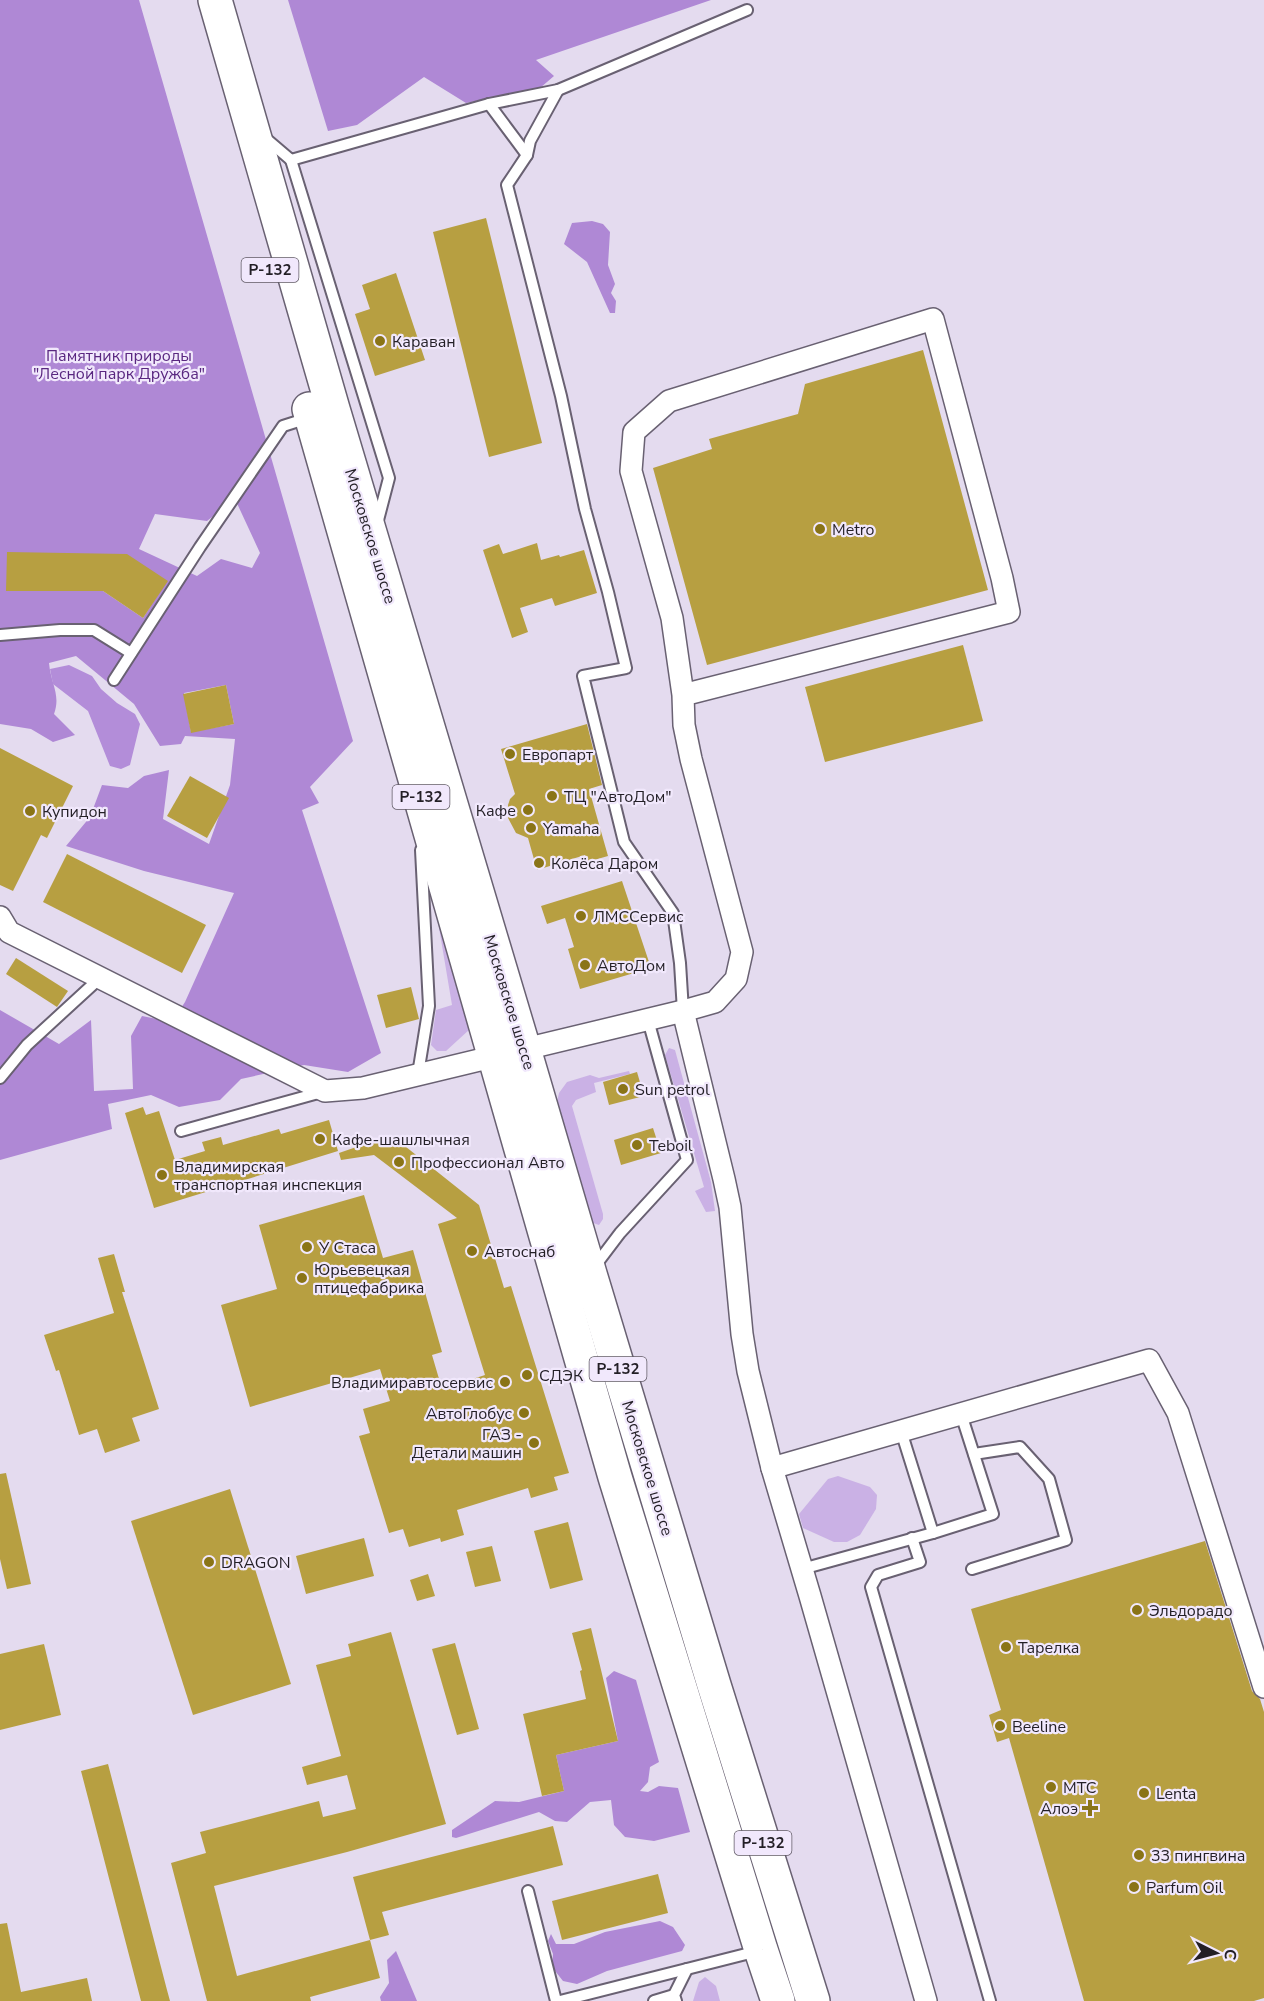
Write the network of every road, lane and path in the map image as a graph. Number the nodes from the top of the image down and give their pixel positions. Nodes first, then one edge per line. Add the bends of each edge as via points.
1 (193, 0) edge
2 (215, 0) edge
3 (747, 10) dead end
4 (558, 90) junction
5 (489, 104) junction
6 (252, 128) junction
7 (528, 155) junction
8 (291, 160) junction
9 (312, 417) junction
10 (373, 542) junction
11 (0, 635) edge
12 (131, 653) junction
13 (114, 680) dead end
14 (683, 695) junction
15 (414, 772) junction
16 (0, 917) edge
17 (100, 978) junction
18 (683, 1011) junction
19 (648, 1020) junction
20 (510, 1052) junction
21 (418, 1074) junction
22 (0, 1078) edge
23 (325, 1091) junction
24 (181, 1131) dead end
25 (590, 1274) junction
26 (961, 1414) junction
27 (901, 1431) junction
28 (974, 1454) junction
29 (772, 1468) junction
30 (933, 1533) junction
31 (912, 1538) junction
32 (802, 1569) junction
33 (972, 1569) dead end
34 (1264, 1687) edge
35 (528, 1891) dead end
36 (761, 1950) junction
37 (687, 1970) junction
38 (675, 1998) edge
39 (558, 2001) edge
40 (654, 2001) edge
41 (778, 2001) edge
42 (813, 2001) edge
43 (926, 2001) edge
44 (990, 2001) edge

1 - 9 highway, Московское шоссе / Р-132
2 - 6 highway, Московское шоссе / Р-132
3 - 4 lane
4 - 5 lane
4 - 7 lane via 530,141
5 - 7 lane
5 - 8 lane
6 - 8 lane
6 - 10 highway, Московское шоссе / Р-132
7 - 18 lane via 507,185 626,668 583,676 624,842 673,914
8 - 10 lane via 389,478
9 - 12 lane via 283,426
9 - 15 highway, Московское шоссе / Р-132
10 - 20 highway, Московское шоссе / Р-132
11 - 12 lane via 94,630
12 - 13 lane
14 - 14 street via 672,618 631,471 634,432 669,401 933,319 1009,612
14 - 18 street via 691,759 742,952 736,979 715,1002
15 - 20 highway, Московское шоссе / Р-132
15 - 21 lane via 429,1006
16 - 17 street via 9,932
17 - 22 lane via 27,1045
17 - 23 street
18 - 19 street
18 - 29 street via 730,1207 742,1334
19 - 20 street
19 - 25 lane via 687,1160 620,1233
20 - 21 street
20 - 25 highway, Московское шоссе / Р-132
20 - 36 highway, Московское шоссе / Р-132 via 615,1477
21 - 23 street via 363,1088
23 - 24 lane
25 - 42 highway, Московское шоссе / Р-132
26 - 27 street
26 - 28 lane
26 - 34 street via 1149,1360 1178,1413
27 - 29 street
27 - 30 lane
28 - 30 lane via 993,1514
28 - 33 lane via 1020,1447 1049,1479 1066,1540
29 - 32 street
30 - 31 lane
31 - 32 lane
31 - 44 lane via 920,1562 878,1575 871,1587
32 - 43 street
35 - 39 lane
36 - 37 lane
36 - 41 highway, Московское шоссе / Р-132
37 - 38 lane
37 - 39 lane
38 - 40 lane

